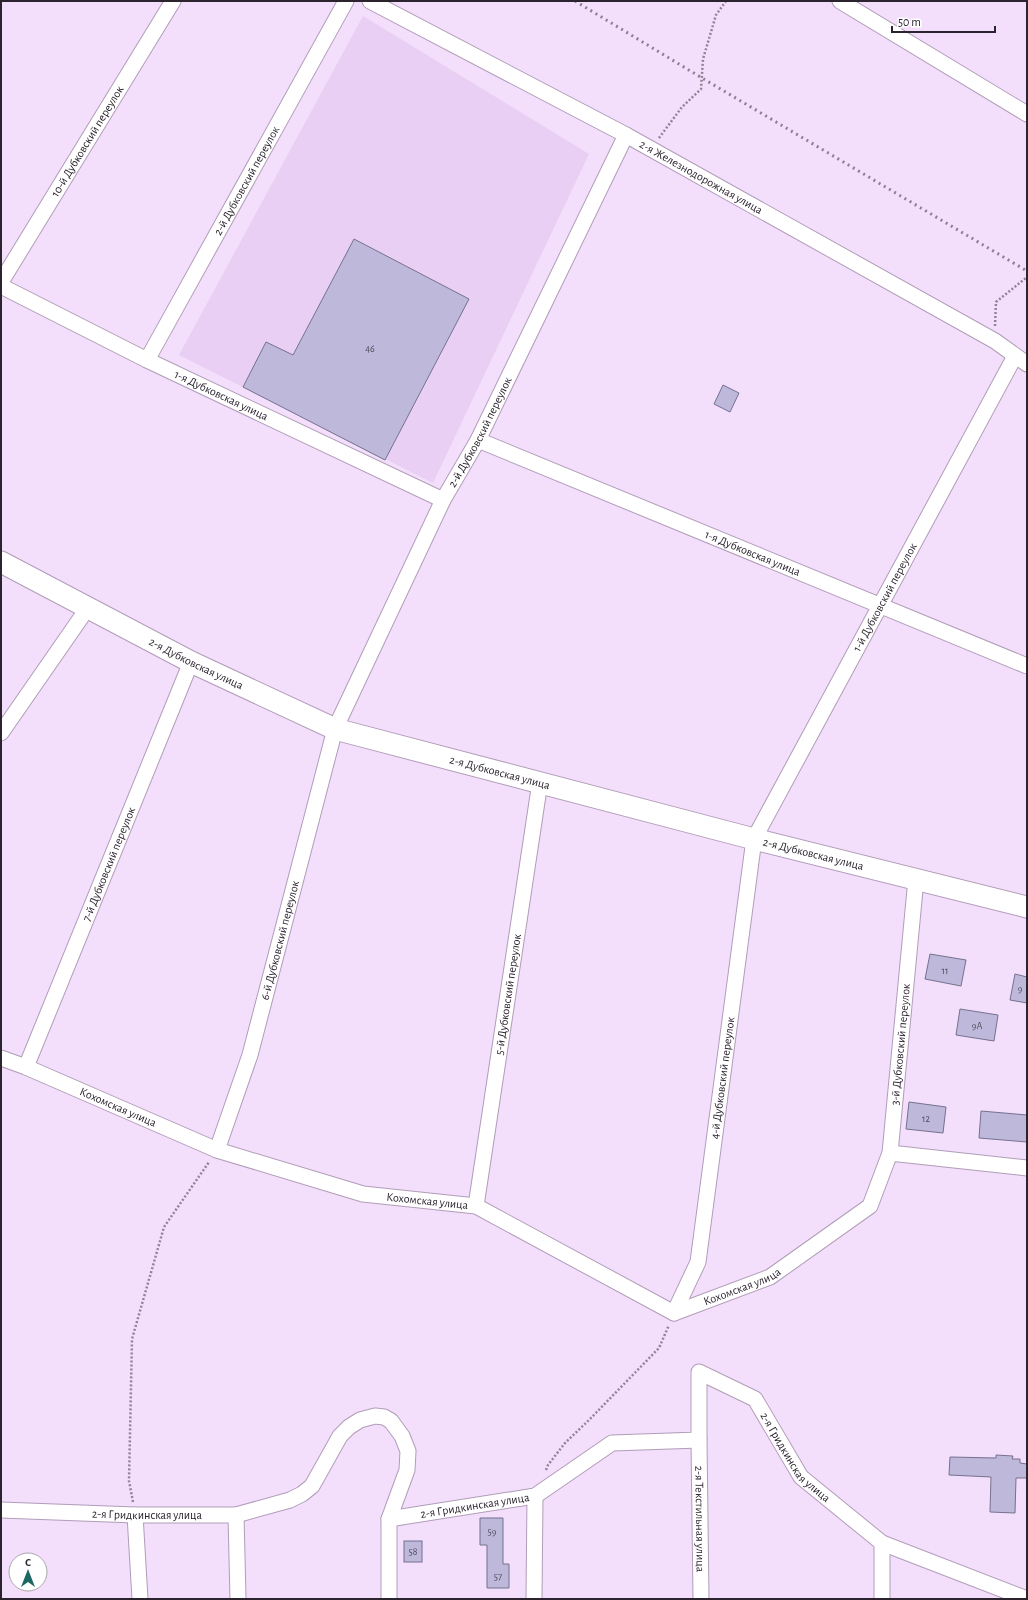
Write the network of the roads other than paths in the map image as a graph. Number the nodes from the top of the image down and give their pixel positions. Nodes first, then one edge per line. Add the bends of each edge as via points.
1 (173, 1) edge
2 (346, 1) edge
3 (370, 1) edge
4 (840, 1) edge
5 (1027, 114) edge
6 (626, 135) junction
7 (1, 282) edge
8 (1, 286) edge
9 (146, 360) junction
10 (1021, 360) edge
11 (478, 440) junction
12 (444, 500) junction
13 (1, 562) edge
14 (881, 607) junction
15 (87, 609) junction
16 (191, 662) junction
17 (1027, 666) edge
18 (335, 729) junction
19 (1, 733) edge
20 (540, 782) junction
21 (754, 839) junction
22 (916, 880) junction
23 (1027, 907) edge
24 (1, 1058) edge
25 (26, 1067) junction
26 (217, 1150) junction
27 (890, 1153) junction
28 (1027, 1168) edge
29 (476, 1206) junction
30 (870, 1206) joint
31 (674, 1313) junction
32 (699, 1440) junction
33 (535, 1496) junction
34 (1, 1510) edge
35 (135, 1515) junction
36 (236, 1515) junction
37 (388, 1519) junction
38 (882, 1543) junction
39 (140, 1599) edge
40 (238, 1599) edge
41 (389, 1599) edge
42 (534, 1599) edge
43 (701, 1599) edge
44 (882, 1599) edge
45 (1027, 1599) edge

1 - 7 street, 10-й Дубковский переулок
2 - 9 street, 2-й Дубковский переулок
3 - 6 street, 2-я Железнодорожная улица
4 - 5 street
6 - 10 street, 2-я Железнодорожная улица via 995,341
6 - 11 street, 2-й Дубковский переулок
8 - 9 street, 1-я Дубковская улица
9 - 12 street, 1-я Дубковская улица
10 - 14 street, 1-й Дубковский переулок
11 - 12 street, 2-й Дубковский переулок
11 - 14 street, 1-я Дубковская улица
12 - 18 street, 2-й Дубковский переулок
13 - 15 main road, 2-я Дубковская улица
14 - 17 street, 1-я Дубковская улица
14 - 21 street, 1-й Дубковский переулок
15 - 16 main road, 2-я Дубковская улица
15 - 19 street
16 - 18 main road, 2-я Дубковская улица
16 - 25 street, 7-й Дубковский переулок
18 - 20 main road, 2-я Дубковская улица
18 - 26 street, 6-й Дубковский переулок via 250,1055
20 - 21 main road, 2-я Дубковская улица
20 - 29 street, 5-й Дубковский переулок
21 - 22 main road, 2-я Дубковская улица
21 - 31 street, 4-й Дубковский переулок via 698,1262
22 - 23 main road, 2-я Дубковская улица
22 - 27 street, 3-й Дубковский переулок
24 - 25 street, Кохомская улица
25 - 26 street, Кохомская улица
26 - 29 street, Кохомская улица via 363,1194
27 - 28 street
27 - 30 street, 3-й Дубковский переулок
29 - 31 street, Кохомская улица
30 - 31 street, Кохомская улица via 770,1277
32 - 33 street, 2-я Гридкинская улица via 612,1443
32 - 38 street, 2-я Гридкинская улица via 699,1372 755,1399 801,1477
32 - 43 street, 2-я Текстильная улица
33 - 37 street, 2-я Гридкинская улица
33 - 42 street
34 - 35 street, 2-я Гридкинская улица
35 - 36 street, 2-я Гридкинская улица
35 - 39 street
36 - 37 street, 2-я Гридкинская улица via 290,1500 302,1494 312,1486 340,1436 360,1420 375,1416 391,1421 402,1436 408,1451 407,1470
36 - 40 street
37 - 41 street
38 - 44 street
38 - 45 street, 2-я Гридкинская улица

